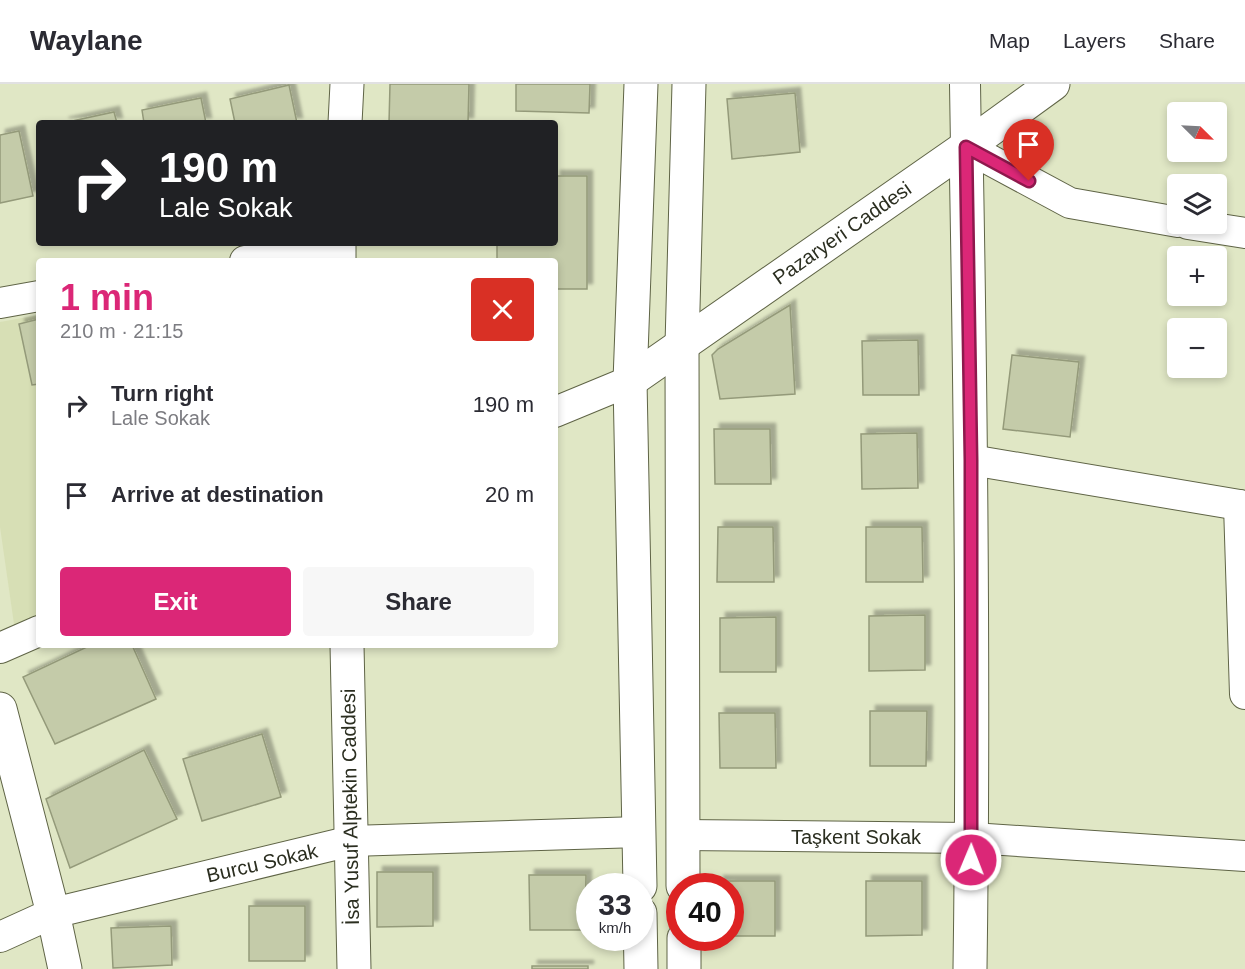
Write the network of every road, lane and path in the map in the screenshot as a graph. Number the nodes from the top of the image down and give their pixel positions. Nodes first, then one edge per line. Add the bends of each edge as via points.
1 (347, 84) edge
2 (641, 84) edge
3 (689, 84) edge
4 (965, 84) edge
5 (1053, 84) edge
6 (345, 120) edge
7 (966, 147) junction
8 (1167, 220) edge
9 (1227, 230) edge
10 (1245, 233) edge
11 (339, 250) edge
12 (270, 258) edge
13 (36, 297) edge
14 (0, 303) edge
15 (682, 345) junction
16 (630, 381) junction
17 (558, 411) edge
18 (971, 460) junction
19 (1242, 506) edge
20 (36, 632) edge
21 (0, 648) edge
22 (347, 648) edge
23 (1245, 694) edge
24 (0, 709) edge
25 (640, 832) junction
26 (682, 835) junction
27 (972, 838) junction
28 (351, 842) junction
29 (1245, 856) edge
30 (640, 873) edge
31 (683, 873) edge
32 (53, 913) junction
33 (0, 937) edge
34 (641, 951) edge
35 (684, 951) edge
36 (65, 969) edge
37 (354, 969) edge
38 (641, 969) edge
39 (684, 969) edge
40 (970, 969) edge

1 - 6 street
2 - 16 street
3 - 15 street
4 - 7 street
5 - 7 street, Pazaryeri Caddesi
7 - 8 street via 1070,203
7 - 15 street, Pazaryeri Caddesi
7 - 18 street
9 - 10 street
11 - 12 street
13 - 14 street
15 - 16 street, Pazaryeri Caddesi
15 - 26 street
16 - 17 street
16 - 25 street
18 - 19 street
18 - 27 street
19 - 23 street
20 - 21 street
22 - 28 street, İsa Yusuf Alptekin Caddesi
24 - 32 street
25 - 28 street, Burcu Sokak
25 - 30 street
26 - 27 street, Taşkent Sokak
26 - 31 street
27 - 29 street, Taşkent Sokak
27 - 40 street
28 - 32 street, Burcu Sokak
28 - 37 street, İsa Yusuf Alptekin Caddesi
32 - 33 street, Burcu Sokak
32 - 36 street
34 - 38 street
35 - 39 street

